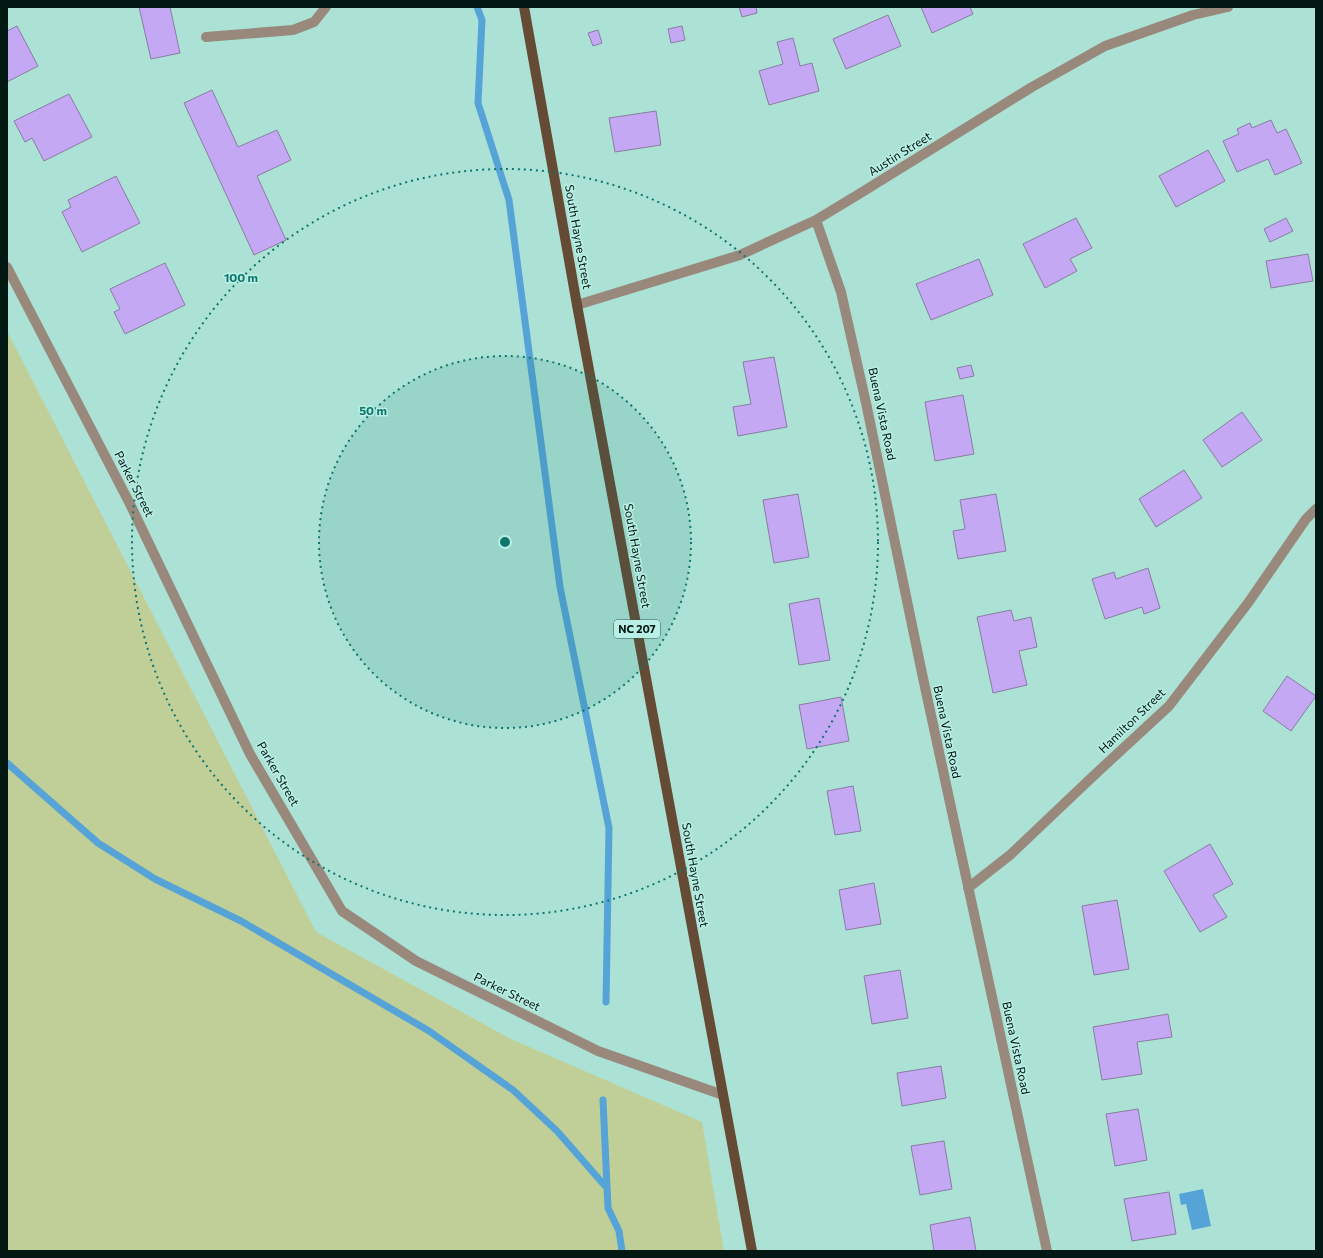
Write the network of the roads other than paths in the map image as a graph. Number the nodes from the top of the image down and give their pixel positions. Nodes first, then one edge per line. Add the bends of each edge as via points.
1 (326, 7) edge
2 (524, 7) edge
3 (1228, 7) edge
4 (206, 37) dead end
5 (816, 220) junction
6 (7, 266) edge
7 (577, 305) junction
8 (1316, 509) edge
9 (968, 888) junction
10 (723, 1095) junction
11 (752, 1251) edge
12 (1048, 1251) edge

1 - 4 street via 314,22 293,30
2 - 7 main road, South Hayne Street / NC 207
3 - 5 street, Austin Street via 1193,15 1106,46 1032,87
5 - 7 street, Austin Street via 740,255
5 - 9 street, Buena Vista Road via 841,292
6 - 10 street, Parker Street via 130,504 250,754 342,912 416,961 598,1050
7 - 10 main road, South Hayne Street / NC 207
8 - 9 street, Hamilton Street via 1306,518 1248,603 1169,706 1010,855
9 - 12 street, Buena Vista Road
10 - 11 main road, South Hayne Street / NC 207

